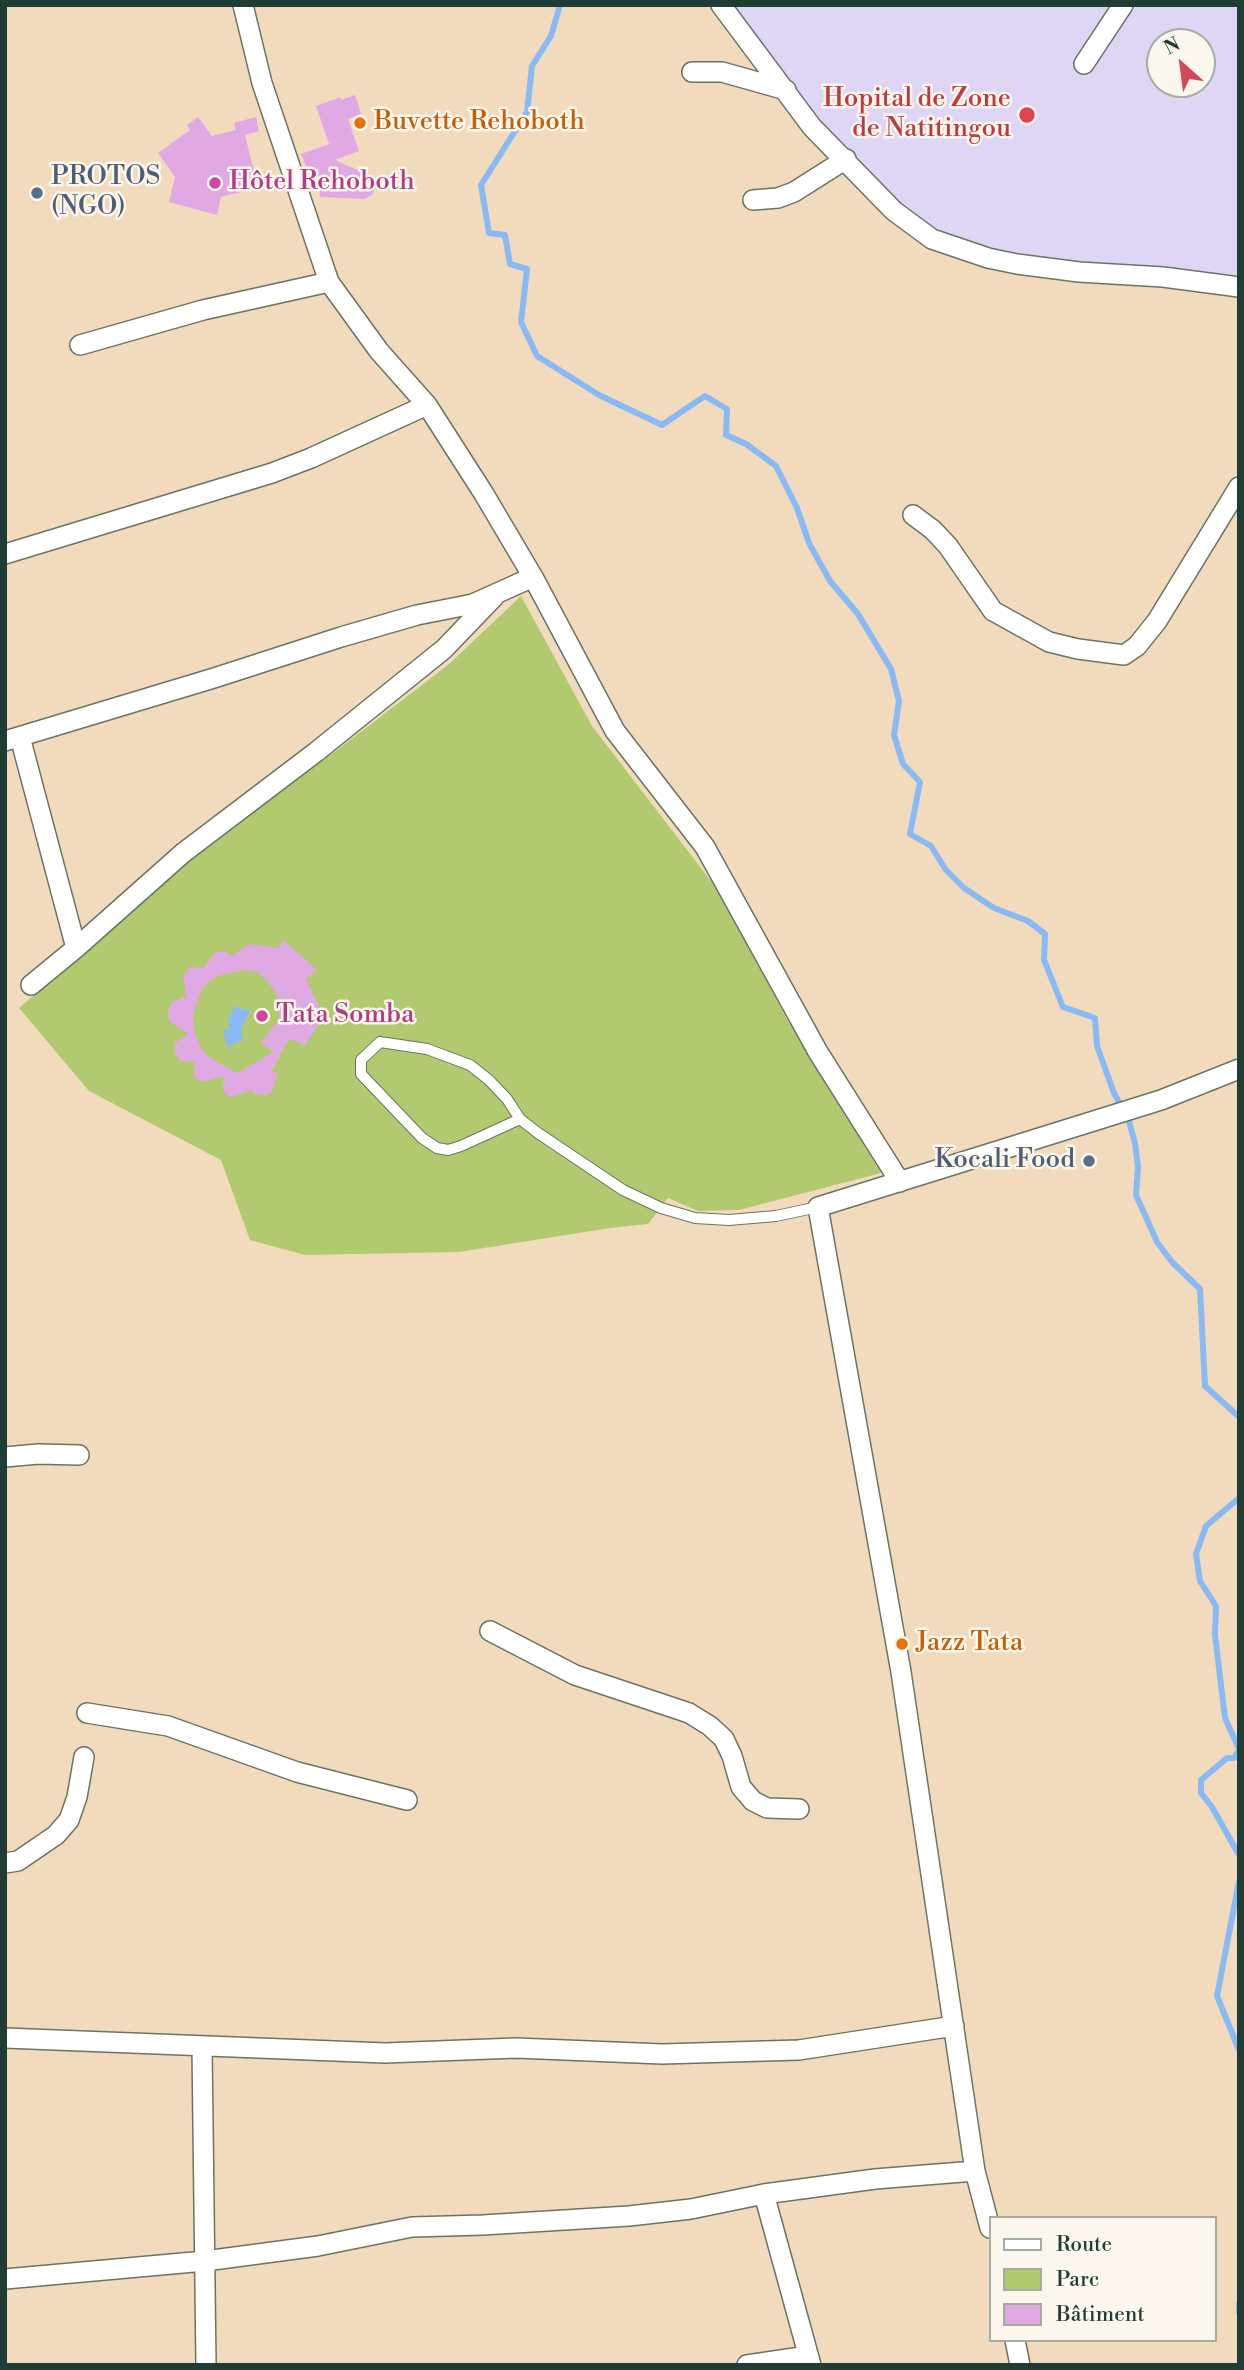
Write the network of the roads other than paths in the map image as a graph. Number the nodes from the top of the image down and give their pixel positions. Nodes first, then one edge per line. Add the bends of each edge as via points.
1 (243, 5) edge
2 (721, 5) edge
3 (1123, 5) edge
4 (1084, 64) dead end
5 (692, 72) dead end
6 (786, 90) junction
7 (846, 159) junction
8 (753, 200) dead end
9 (329, 282) junction
10 (1239, 287) edge
11 (80, 345) dead end
12 (427, 405) junction
13 (1239, 487) edge
14 (912, 514) dead end
15 (5, 554) edge
16 (533, 577) junction
17 (494, 597) junction
18 (13, 739) edge
19 (76, 948) junction
20 (32, 985) dead end
21 (1237, 1076) edge
22 (520, 1119) junction
23 (900, 1182) junction
24 (818, 1207) junction
25 (79, 1455) dead end
26 (5, 1457) edge
27 (490, 1631) dead end
28 (87, 1713) dead end
29 (84, 1757) dead end
30 (407, 1800) dead end
31 (799, 1809) dead end
32 (5, 1863) edge
33 (954, 2026) junction
34 (5, 2039) edge
35 (202, 2046) junction
36 (975, 2171) junction
37 (764, 2194) junction
38 (988, 2220) edge
39 (205, 2261) junction
40 (5, 2278) edge
41 (1015, 2342) edge
42 (809, 2360) edge
43 (206, 2365) edge
44 (747, 2365) edge
45 (1020, 2365) edge

1 - 9 street via 262,83
2 - 6 street
3 - 4 street
5 - 6 street via 722,72
6 - 7 street via 812,127
7 - 8 street via 794,192
7 - 10 street via 919,231 988,258
9 - 11 street via 204,310
9 - 12 street via 379,351
12 - 15 street via 272,473
12 - 16 street
13 - 14 street via 1157,621 1124,655 1049,642 993,611 948,546
16 - 17 street
16 - 23 street via 615,731 705,847 818,1052
17 - 18 street via 341,636
17 - 19 street via 444,649 183,853
18 - 19 street
19 - 20 street
21 - 23 street
22 - 22 lane via 461,1146 437,1148 361,1074 361,1060 380,1042 452,1058 489,1080
22 - 24 lane via 623,1190 681,1214 729,1220
23 - 24 street
24 - 33 street via 901,1672
25 - 26 street
27 - 31 street via 575,1675 689,1713 724,1740 741,1787 753,1801 767,1808
28 - 30 street via 168,1726 296,1772
29 - 32 street via 69,1820 56,1835 18,1861
33 - 35 street via 799,2050 662,2054 516,2048 385,2053
33 - 36 street
34 - 35 street
35 - 39 street
36 - 37 street
36 - 38 street
37 - 39 street via 629,2216 412,2227 318,2246
37 - 42 street
39 - 40 street
39 - 43 street
41 - 45 street
42 - 44 street

